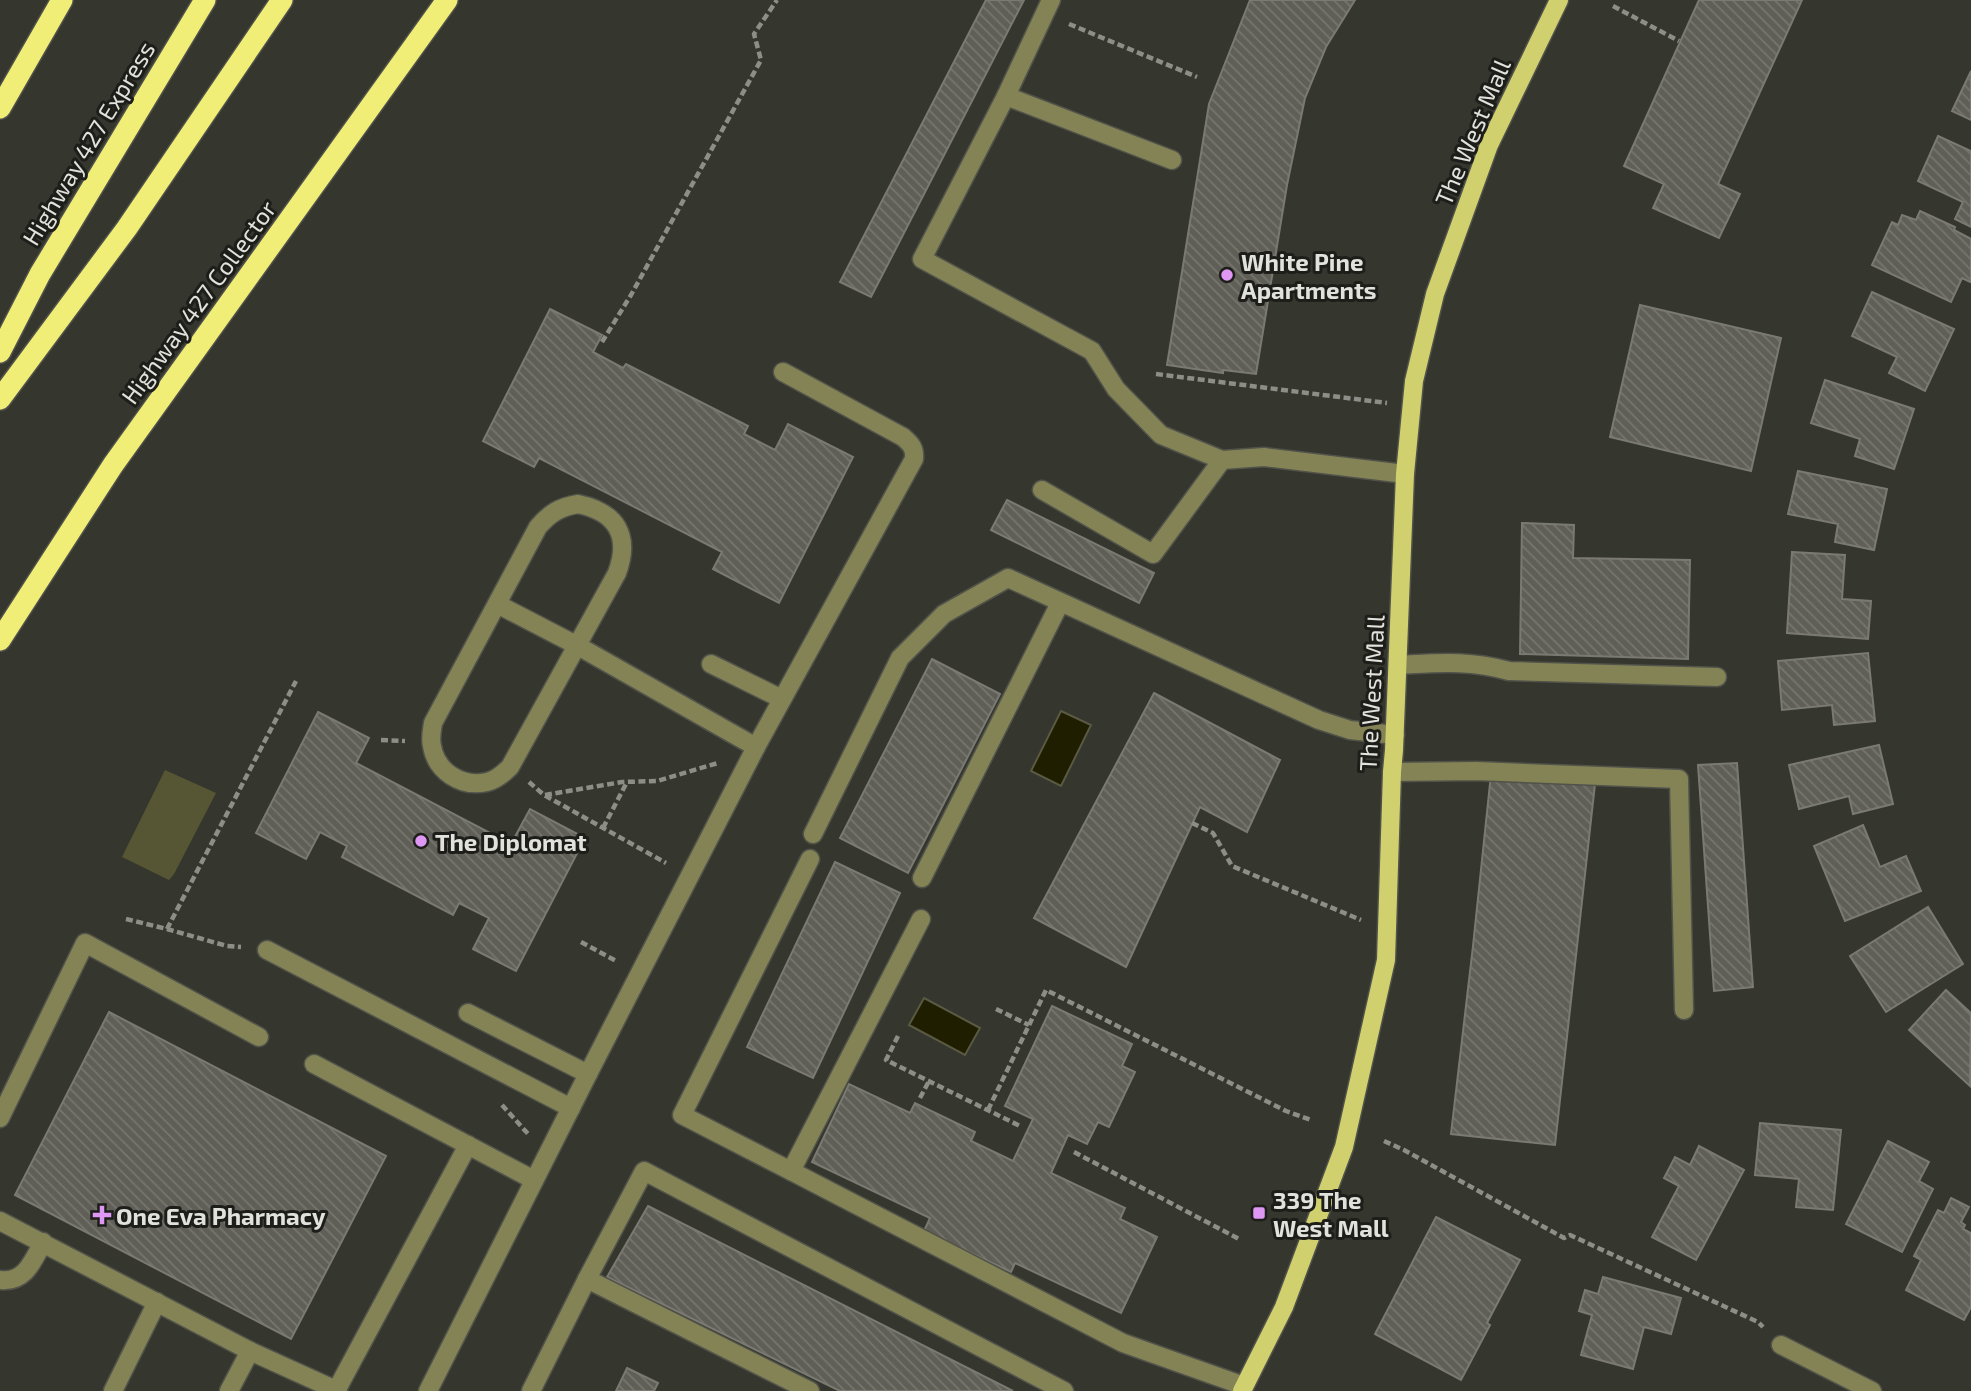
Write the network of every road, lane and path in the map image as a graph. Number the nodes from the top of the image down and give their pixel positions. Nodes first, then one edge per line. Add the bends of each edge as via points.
1 (62, 0) edge
2 (205, 0) edge
3 (282, 0) edge
4 (447, 0) edge
5 (777, 0) edge
6 (1559, 0) edge
7 (1613, 6) dead end
8 (1048, 7) edge
9 (1679, 41) dead end
10 (1197, 77) dead end
11 (1006, 96) junction
12 (0, 108) edge
13 (1171, 160) dead end
14 (602, 342) dead end
15 (0, 352) edge
16 (783, 372) dead end
17 (1156, 374) dead end
18 (0, 399) edge
19 (1411, 406) junction
20 (1222, 460) junction
21 (1405, 474) junction
22 (1042, 490) dead end
23 (1060, 603) junction
24 (497, 604) junction
25 (0, 640) edge
26 (578, 646) junction
27 (711, 664) dead end
28 (1398, 665) junction
29 (1717, 677) dead end
30 (296, 681) dead end
31 (782, 699) junction
32 (1395, 735) junction
33 (757, 747) junction
34 (724, 762) dead end
35 (510, 767) junction
36 (1392, 772) junction
37 (628, 782) junction
38 (544, 795) junction
39 (1192, 822) dead end
40 (603, 828) junction
41 (813, 834) dead end
42 (810, 859) dead end
43 (670, 865) dead end
44 (922, 878) dead end
45 (126, 919) dead end
46 (921, 919) dead end
47 (167, 929) junction
48 (1387, 931) junction
49 (581, 942) dead end
50 (267, 950) joint
51 (619, 962) dead end
52 (996, 1009) dead end
53 (1684, 1010) dead end
54 (468, 1013) dead end
55 (1029, 1025) junction
56 (898, 1036) dead end
57 (259, 1037) dead end
58 (314, 1064) dead end
59 (588, 1074) junction
60 (929, 1081) junction
61 (920, 1098) dead end
62 (500, 1103) dead end
63 (571, 1108) junction
64 (988, 1110) junction
65 (0, 1118) edge
66 (1311, 1120) dead end
67 (1023, 1127) dead end
68 (1384, 1141) dead end
69 (468, 1145) junction
70 (1073, 1152) dead end
71 (548, 1155) junction
72 (792, 1171) junction
73 (534, 1180) junction
74 (0, 1221) edge
75 (1239, 1239) dead end
76 (43, 1242) junction
77 (587, 1279) junction
78 (0, 1280) edge
79 (157, 1302) junction
80 (1781, 1345) joint
81 (250, 1351) junction
82 (1243, 1389) edge
83 (113, 1391) edge
84 (229, 1391) edge
85 (336, 1391) edge
86 (428, 1391) edge
87 (531, 1391) edge
88 (810, 1391) edge
89 (1064, 1391) edge
90 (1872, 1391) edge

1 - 12 highway
2 - 15 highway, Highway 427 Express via 40,274
3 - 18 highway via 127,228
4 - 25 highway, Highway 427 Collector via 113,465
5 - 14 path via 754,34 761,60
6 - 19 main road, The West Mall via 1489,145 1461,220 1435,294
7 - 9 path
8 - 10 path
8 - 11 street
11 - 13 street
11 - 20 street via 922,259 1092,351 1116,389 1161,435
16 - 31 street via 903,438 915,451 908,472
17 - 19 path
19 - 21 main road, The West Mall
20 - 21 street via 1265,457
20 - 22 street via 1153,554
21 - 28 main road, The West Mall
23 - 32 street via 1319,720 1350,730
23 - 41 street via 1008,578 944,614 901,658
23 - 44 street
24 - 26 street
24 - 26 street via 548,514 578,504 594,507 617,527 623,558
24 - 35 street via 433,723 431,742 441,767 462,782 489,782
26 - 33 street
26 - 35 street
27 - 31 street
28 - 29 street via 1462,662 1509,671
28 - 32 main road, The West Mall
30 - 47 path
31 - 33 street
32 - 36 main road, The West Mall
33 - 59 street
34 - 37 path via 657,781
35 - 38 path
36 - 48 main road, The West Mall
36 - 53 street via 1679,779
37 - 38 path
37 - 40 path
38 - 40 path
39 - 48 path via 1213,833 1232,866
40 - 43 path
42 - 72 street via 682,1115
45 - 47 path
46 - 72 street
47 - 50 path via 227,946
48 - 82 main road, The West Mall via 1386,960 1343,1147 1284,1307
49 - 51 path
50 - 63 street
52 - 55 path
54 - 59 street
55 - 64 path
55 - 66 path via 1046,990
56 - 60 path via 886,1060
57 - 65 street via 85,943
58 - 69 street
59 - 63 street
60 - 61 path
60 - 64 path
62 - 71 path
63 - 71 street
64 - 67 path
68 - 80 path via 1564,1238 1570,1235 1758,1322
69 - 73 street
69 - 85 street
70 - 75 path
71 - 73 street
72 - 82 street via 1123,1343
73 - 86 street
74 - 76 street
76 - 78 street via 24,1273
76 - 79 street
77 - 87 street
77 - 88 street
77 - 89 street via 644,1171
79 - 81 street
79 - 83 street
80 - 90 street
81 - 84 street
81 - 85 street

